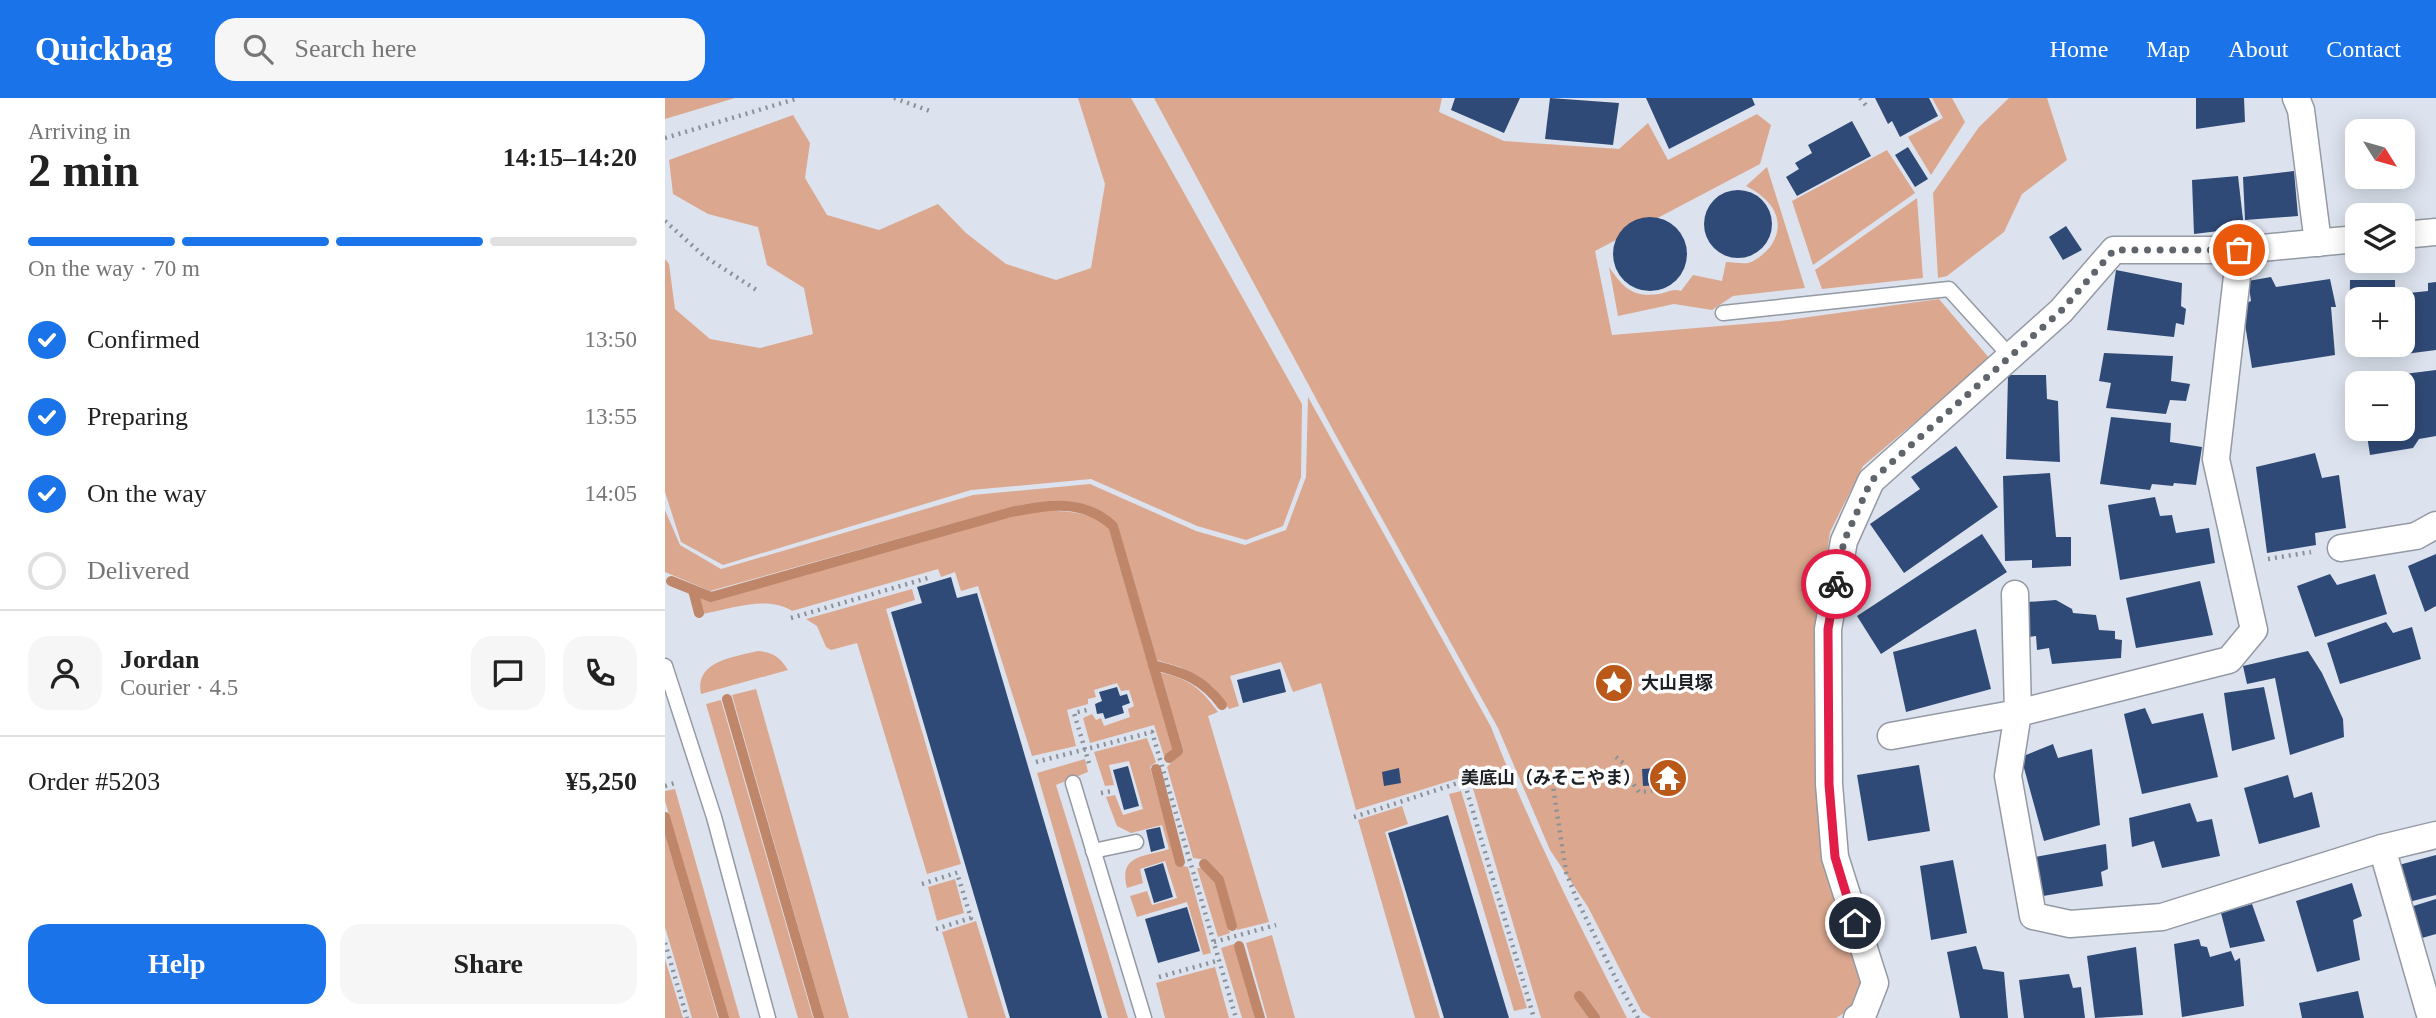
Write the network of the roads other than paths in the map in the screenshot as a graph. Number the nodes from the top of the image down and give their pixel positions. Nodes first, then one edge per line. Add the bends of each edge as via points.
1 (2296, 98) edge
2 (2436, 232) edge
3 (2415, 234) edge
4 (2345, 240) edge
5 (2318, 243) junction
6 (2239, 250) junction
7 (1723, 313) dead end
8 (2010, 356) junction
9 (2436, 525) edge
10 (2341, 548) road end
11 (2015, 594) dead end
12 (665, 666) edge
13 (2018, 713) junction
14 (1891, 736) dead end
15 (1073, 783) dead end
16 (2436, 835) edge
17 (1136, 842) dead end
18 (2382, 848) junction
19 (1093, 851) junction
20 (2429, 979) edge
21 (768, 1018) edge
22 (1144, 1018) edge
23 (1857, 1018) edge
24 (2431, 1018) edge

1 - 5 street
2 - 3 street
4 - 5 street
5 - 6 street
6 - 8 street via 2114,250 2061,311
6 - 13 street via 2216,459 2254,629 2229,660
7 - 8 lane via 1949,289
8 - 23 street via 1871,481 1844,541 1828,629 1829,784 1835,857 1875,983 1863,1014
9 - 10 street via 2416,536
11 - 13 street
12 - 21 lane via 714,817
13 - 14 street
13 - 18 street via 2008,776 2033,916 2070,924 2162,917
15 - 19 lane
16 - 18 street
17 - 19 lane
18 - 20 street
19 - 22 lane
20 - 24 street

